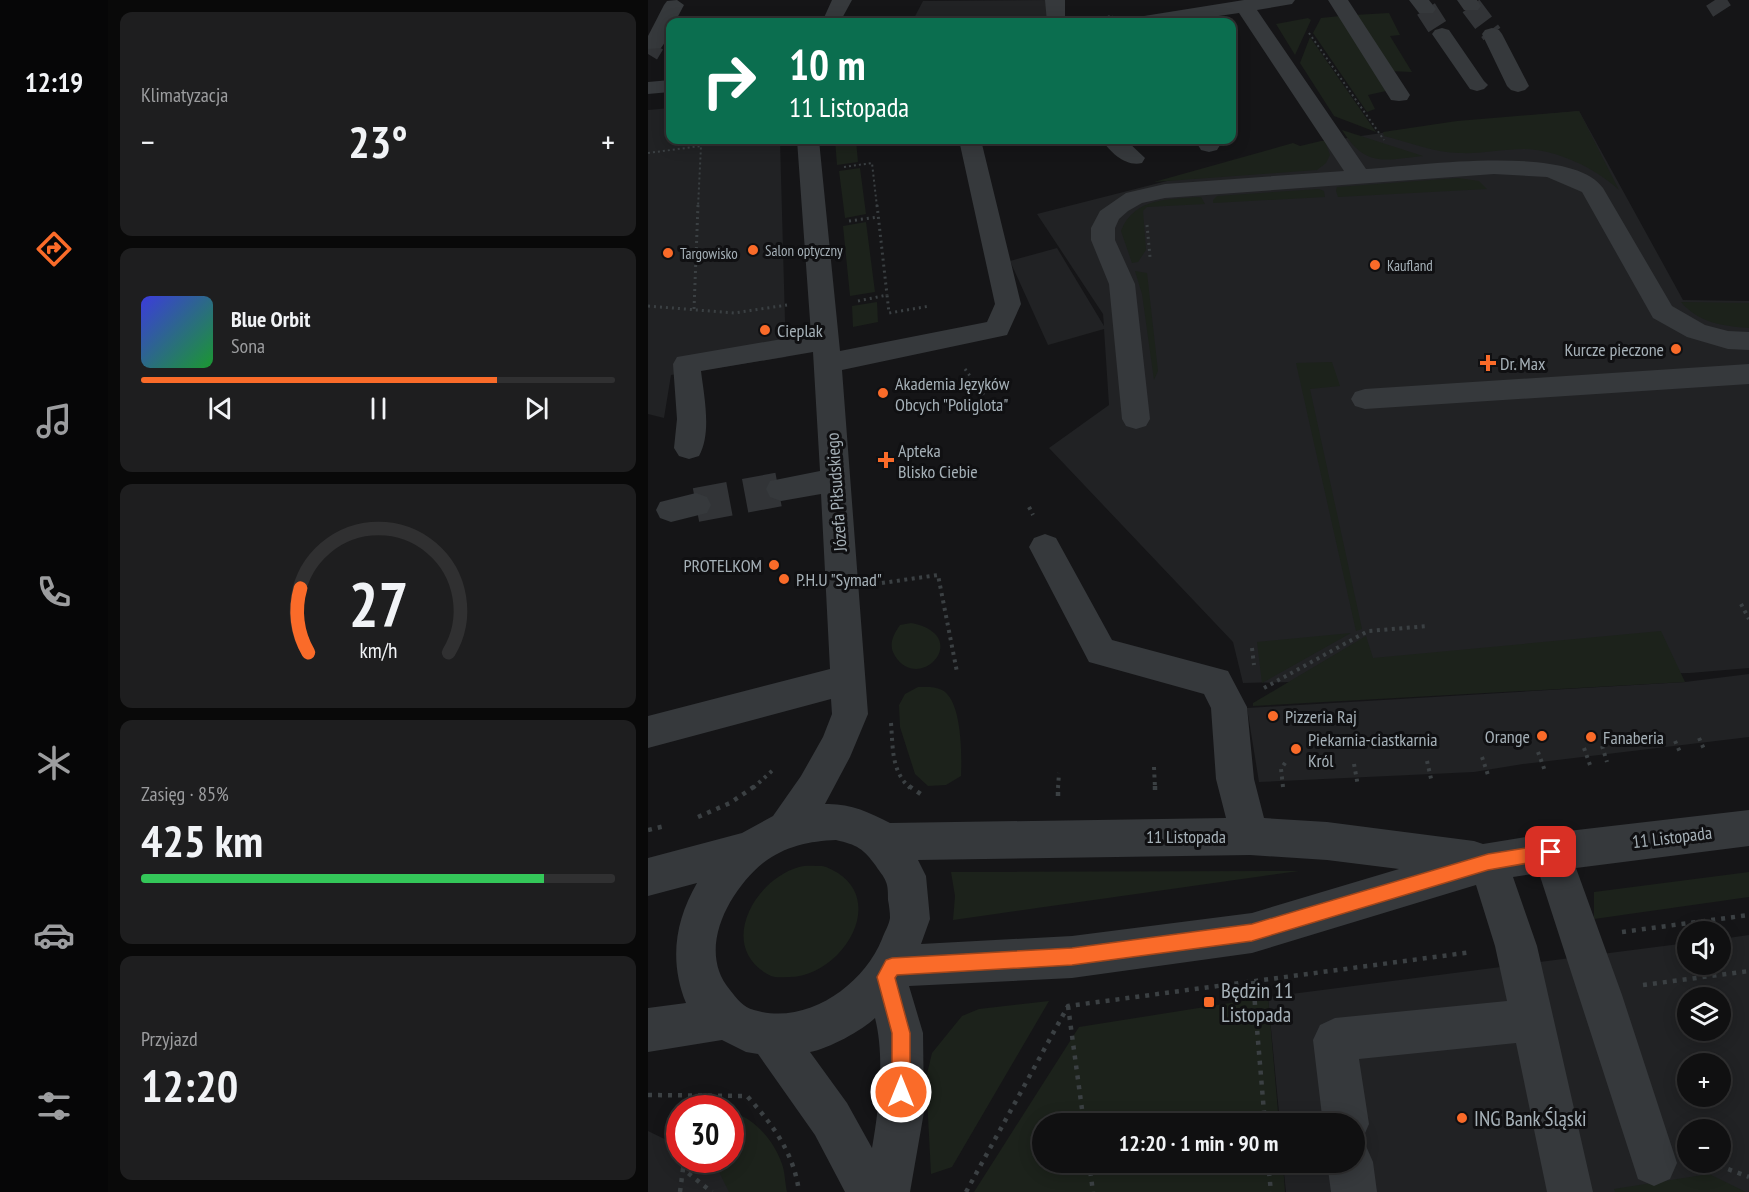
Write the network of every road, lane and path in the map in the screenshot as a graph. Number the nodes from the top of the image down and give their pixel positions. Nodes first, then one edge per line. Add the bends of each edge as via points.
1 (842, 0) edge
2 (1055, 0) edge
3 (1285, 0) edge
4 (1338, 0) edge
5 (674, 5) dead end
6 (1244, 6) junction
7 (1166, 10) edge
8 (667, 18) edge
9 (833, 18) edge
10 (1056, 18) edge
11 (1151, 18) edge
12 (666, 21) edge
13 (1310, 33) dead end
14 (1443, 34) tunnel mouth
15 (1492, 34) tunnel mouth
16 (654, 44) dead end
17 (1476, 85) dead end
18 (666, 86) edge
19 (1518, 86) dead end
20 (648, 88) edge
21 (1399, 95) dead end
22 (1328, 128) junction
23 (1384, 140) junction
24 (1394, 143) dead end
25 (808, 144) edge
26 (971, 144) edge
27 (1118, 144) edge
28 (648, 153) edge
29 (1134, 158) dead end
30 (835, 168) dead end
31 (1357, 175) junction
32 (878, 217) junction
33 (840, 222) dead end
34 (1147, 222) dead end
35 (1151, 266) dead end
36 (888, 295) junction
37 (857, 301) dead end
38 (791, 304) dead end
39 (648, 306) edge
40 (933, 306) dead end
41 (694, 309) junction
42 (1749, 341) edge
43 (826, 352) junction
44 (1749, 374) edge
45 (1365, 399) dead end
46 (1136, 419) dead end
47 (689, 448) dead end
48 (835, 480) junction
49 (781, 489) tunnel mouth
50 (1045, 547) dead end
51 (875, 584) dead end
52 (1741, 604) dead end
53 (1749, 619) edge
54 (1428, 626) dead end
55 (957, 672) dead end
56 (847, 680) junction
57 (1257, 692) dead end
58 (648, 732) edge
59 (1699, 738) dead end
60 (1675, 741) dead end
61 (1602, 746) dead end
62 (1584, 748) dead end
63 (1704, 748) dead end
64 (1538, 752) dead end
65 (1680, 752) dead end
66 (1482, 757) dead end
67 (1287, 760) dead end
68 (1427, 761) dead end
69 (780, 762) dead end
70 (1607, 762) dead end
71 (1354, 764) dead end
72 (1590, 765) dead end
73 (1154, 767) dead end
74 (1545, 771) dead end
75 (1059, 773) dead end
76 (1489, 778) dead end
77 (1432, 783) dead end
78 (1358, 786) dead end
79 (1283, 789) dead end
80 (1155, 793) dead end
81 (1058, 796) dead end
82 (690, 821) dead end
83 (669, 825) dead end
84 (1749, 828) edge
85 (787, 829) junction
86 (648, 830) edge
87 (1250, 836) junction
88 (884, 842) junction
89 (750, 849) junction
90 (1551, 852) junction
91 (1488, 862) junction
92 (648, 877) edge
93 (1749, 915) edge
94 (1580, 938) junction
95 (1516, 946) junction
96 (889, 971) junction
97 (1749, 971) edge
98 (1252, 981) junction
99 (1601, 995) junction
100 (1068, 1006) junction
101 (724, 1018) junction
102 (1532, 1020) junction
103 (648, 1030) edge
104 (771, 1035) junction
105 (698, 1094) joint
106 (648, 1095) edge
107 (1083, 1113) edge
108 (1264, 1113) edge
109 (1345, 1113) edge
110 (1654, 1163) joint
111 (682, 1173) edge
112 (688, 1173) edge
113 (1090, 1173) edge
114 (1269, 1173) edge
115 (1351, 1173) edge
116 (1749, 1177) edge
117 (680, 1192) edge
118 (712, 1192) edge
119 (799, 1192) edge
120 (870, 1192) edge
121 (886, 1192) edge
122 (966, 1192) edge
123 (1093, 1192) edge
124 (1271, 1192) edge
125 (1354, 1192) edge
126 (1570, 1192) edge

1 - 9 street
2 - 10 street
3 - 6 street
4 - 21 street
5 - 8 street
6 - 7 street
6 - 22 street
7 - 11 street
12 - 16 street
13 - 23 path
14 - 17 street
15 - 19 street
18 - 20 street
22 - 23 path via 1342,126
22 - 31 street
23 - 24 path
25 - 43 street, Józefa Piłsudskiego
26 - 43 street via 1008,304 998,329
27 - 29 street
28 - 41 path via 701,146
30 - 32 path via 872,163
31 - 42 street via 1524,165 1579,180 1591,188 1662,312 1696,331
31 - 46 street via 1165,191 1134,198 1109,216 1103,240 1122,284
32 - 33 path
32 - 36 path
34 - 35 path
36 - 37 path
36 - 40 path via 889,313
38 - 41 path via 734,313
39 - 41 path
43 - 47 street via 687,364
43 - 48 street, Józefa Piłsudskiego
44 - 45 street
48 - 49 street
48 - 56 street, Józefa Piłsudskiego
50 - 87 street via 1101,652 1216,682 1229,707 1235,779
51 - 55 path via 938,575
52 - 53 path
54 - 57 path via 1368,631
56 - 58 street
56 - 85 street, Józefa Piłsudskiego via 850,714 840,744 825,775
59 - 63 path
60 - 65 path
61 - 70 path
62 - 72 path
64 - 74 path
66 - 76 path
67 - 79 path via 1281,769
68 - 77 path
69 - 82 path via 765,780 727,806
71 - 78 path
73 - 80 path
75 - 81 path
83 - 86 path
84 - 90 street, 11 Listopada
85 - 88 street via 836,822 859,827
85 - 89 street
87 - 88 street, 11 Listopada
87 - 91 street, 11 Listopada via 1327,841
88 - 96 street via 906,876 910,920
89 - 92 street
89 - 101 street via 721,879 701,915 694,954 702,990
90 - 91 street, 11 Listopada
90 - 94 street
91 - 95 street
91 - 96 street, 11 Listopada via 1252,933 1072,957
93 - 94 path
94 - 99 street
95 - 98 path
95 - 102 street
96 - 104 street via 854,1009 814,1030
96 - 121 street via 901,1033 901,1112
97 - 99 path
98 - 100 path
98 - 108 path
99 - 110 street
100 - 107 path
100 - 122 path
101 - 103 street
101 - 104 street via 746,1030
102 - 109 street via 1335,1040
102 - 126 street
104 - 120 street via 831,1119
105 - 106 path
105 - 119 path via 747,1096 775,1126 798,1174
110 - 116 path via 1717,1165
111 - 117 path
112 - 118 path
113 - 123 path
114 - 124 path
115 - 125 street

